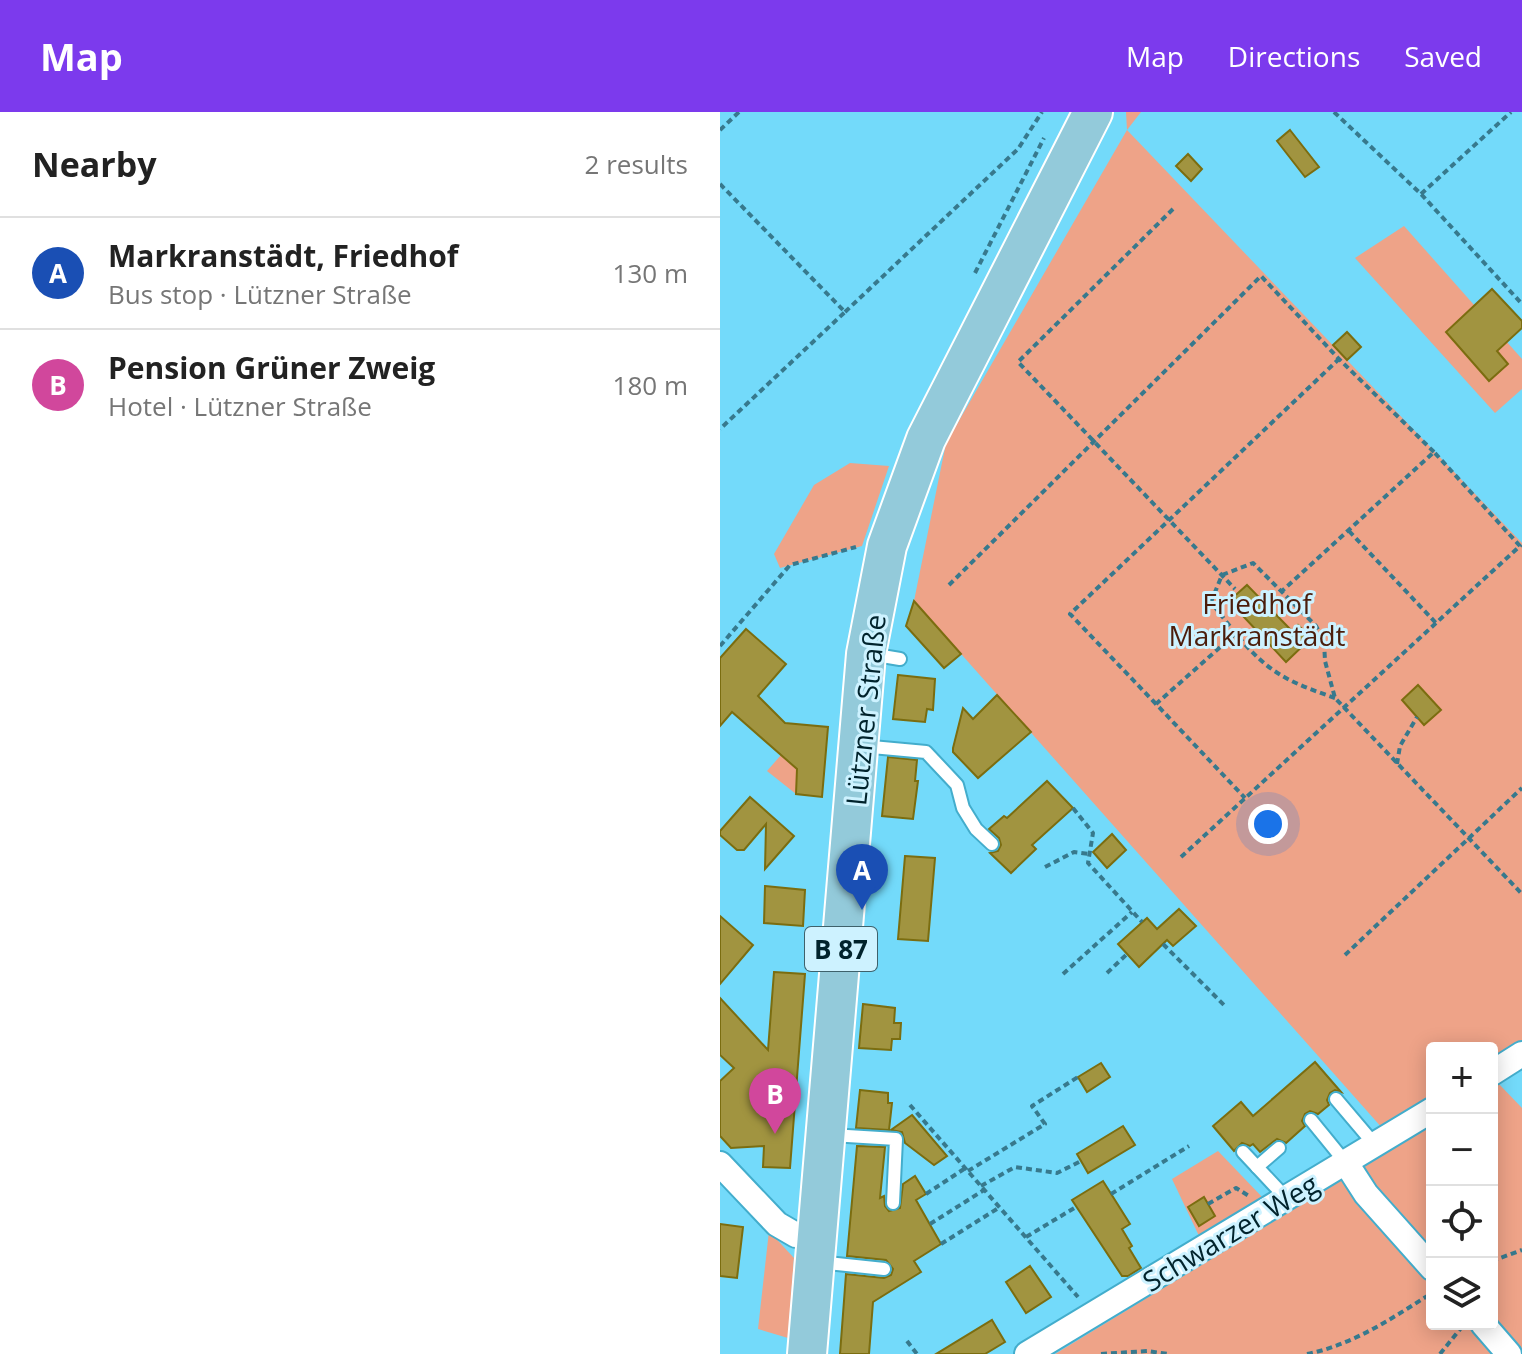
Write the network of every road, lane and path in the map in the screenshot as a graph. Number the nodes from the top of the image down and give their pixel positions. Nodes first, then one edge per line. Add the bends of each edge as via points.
1 (739, 112) edge
2 (1042, 112) edge
3 (1093, 112) edge
4 (1334, 112) edge
5 (1511, 112) edge
6 (720, 130) edge
7 (720, 184) edge
8 (1421, 194) junction
9 (1173, 209) dead end
10 (1522, 304) edge
11 (845, 312) junction
12 (1339, 359) junction
13 (720, 429) edge
14 (1095, 443) junction
15 (1434, 452) junction
16 (1170, 520) junction
17 (1349, 531) junction
18 (887, 546) junction
19 (1222, 575) junction
20 (949, 585) dead end
21 (1235, 589) dead end
22 (1282, 591) junction
23 (1436, 623) junction
24 (1235, 634) junction
25 (720, 646) edge
26 (1335, 698) junction
27 (1156, 704) junction
28 (1343, 708) junction
29 (1417, 717) dead end
30 (859, 745) junction
31 (1397, 764) junction
32 (1522, 788) edge
33 (1245, 798) junction
34 (1073, 808) dead end
35 (1468, 839) junction
36 (992, 844) dead end
37 (1090, 854) junction
38 (1181, 857) dead end
39 (1045, 867) dead end
40 (1522, 894) edge
41 (1132, 912) junction
42 (1142, 922) dead end
43 (1163, 944) dead end
44 (1127, 954) dead end
45 (1345, 955) dead end
46 (1107, 973) dead end
47 (1063, 974) dead end
48 (1224, 1005) dead end
49 (1522, 1054) edge
50 (1498, 1069) edge
51 (1078, 1077) dead end
52 (1336, 1099) dead end
53 (910, 1105) dead end
54 (1426, 1114) edge
55 (1311, 1120) dead end
56 (824, 1134) junction
57 (1375, 1145) junction
58 (1189, 1146) dead end
59 (1279, 1148) dead end
60 (1243, 1152) dead end
61 (1081, 1161) dead end
62 (1346, 1163) junction
63 (720, 1164) edge
64 (1257, 1167) junction
65 (966, 1170) junction
66 (982, 1188) junction
67 (926, 1194) dead end
68 (1111, 1194) dead end
69 (1287, 1199) junction
70 (893, 1203) dead end
71 (1208, 1204) dead end
72 (1000, 1207) junction
73 (1076, 1207) dead end
74 (1262, 1214) junction
75 (930, 1224) dead end
76 (1026, 1237) junction
77 (941, 1244) dead end
78 (816, 1249) junction
79 (1522, 1250) edge
80 (1498, 1258) edge
81 (1426, 1261) edge
82 (884, 1269) dead end
83 (1426, 1297) edge
84 (1093, 1314) junction
85 (1460, 1330) edge
86 (1488, 1330) edge
87 (907, 1341) dead end
88 (807, 1354) edge
89 (917, 1354) edge
90 (1027, 1354) edge
91 (1101, 1354) edge
92 (1168, 1354) edge
93 (1307, 1354) edge
94 (1440, 1354) edge
95 (1509, 1354) edge

1 - 6 path
2 - 11 path via 1018,149
3 - 18 main road, Lützner Straße / B 87 via 926,439
4 - 8 path
5 - 8 path
7 - 11 path
8 - 10 path
9 - 14 path via 1018,362
11 - 13 path
12 - 14 path via 1261,276
12 - 15 path
12 - 16 path
14 - 16 path
14 - 20 path
15 - 17 path
15 - 23 path via 1520,546
16 - 19 path
16 - 27 path via 1070,614
17 - 22 path
17 - 23 path
18 - 25 path via 862,546 790,565
18 - 30 main road, Lützner Straße / B 87 via 883,656
19 - 21 path
19 - 22 path via 1253,563
19 - 24 path via 1211,602
22 - 26 path via 1324,641
23 - 28 path
24 - 26 path via 1274,671
24 - 27 path
26 - 28 path
27 - 33 path
28 - 31 path
28 - 33 path
29 - 31 path via 1400,746
30 - 36 lane via 926,752 957,785 963,808
30 - 56 main road, Lützner Straße / B 87
31 - 35 path
32 - 35 path
33 - 38 path
34 - 37 path via 1093,833
35 - 40 path
35 - 45 path
37 - 39 path via 1074,852
37 - 41 path via 1088,863
41 - 42 path
41 - 47 path
43 - 48 path
44 - 46 path
49 - 50 street
51 - 65 path via 1032,1106 1045,1124
52 - 57 lane
53 - 65 path
54 - 57 street, Schwarzer Weg
55 - 62 lane
56 - 70 lane via 896,1139
56 - 78 main road, Lützner Straße / B 87
57 - 62 street, Schwarzer Weg
58 - 68 path
59 - 64 lane
60 - 64 lane
61 - 66 path via 1057,1173 1015,1167
62 - 69 street, Schwarzer Weg
62 - 81 street via 1366,1194
63 - 78 street via 777,1224
64 - 69 lane
65 - 66 path
65 - 67 path
66 - 72 path
66 - 75 path
69 - 74 street, Schwarzer Weg
71 - 74 path via 1240,1189
72 - 76 path
72 - 77 path
73 - 76 path
74 - 84 street, Schwarzer Weg
76 - 84 path
78 - 82 lane
78 - 88 main road, Lützner Straße / B 87
79 - 80 path
83 - 93 path via 1380,1326
84 - 90 street, Schwarzer Weg
85 - 94 path
86 - 95 street
87 - 89 path
91 - 92 path

